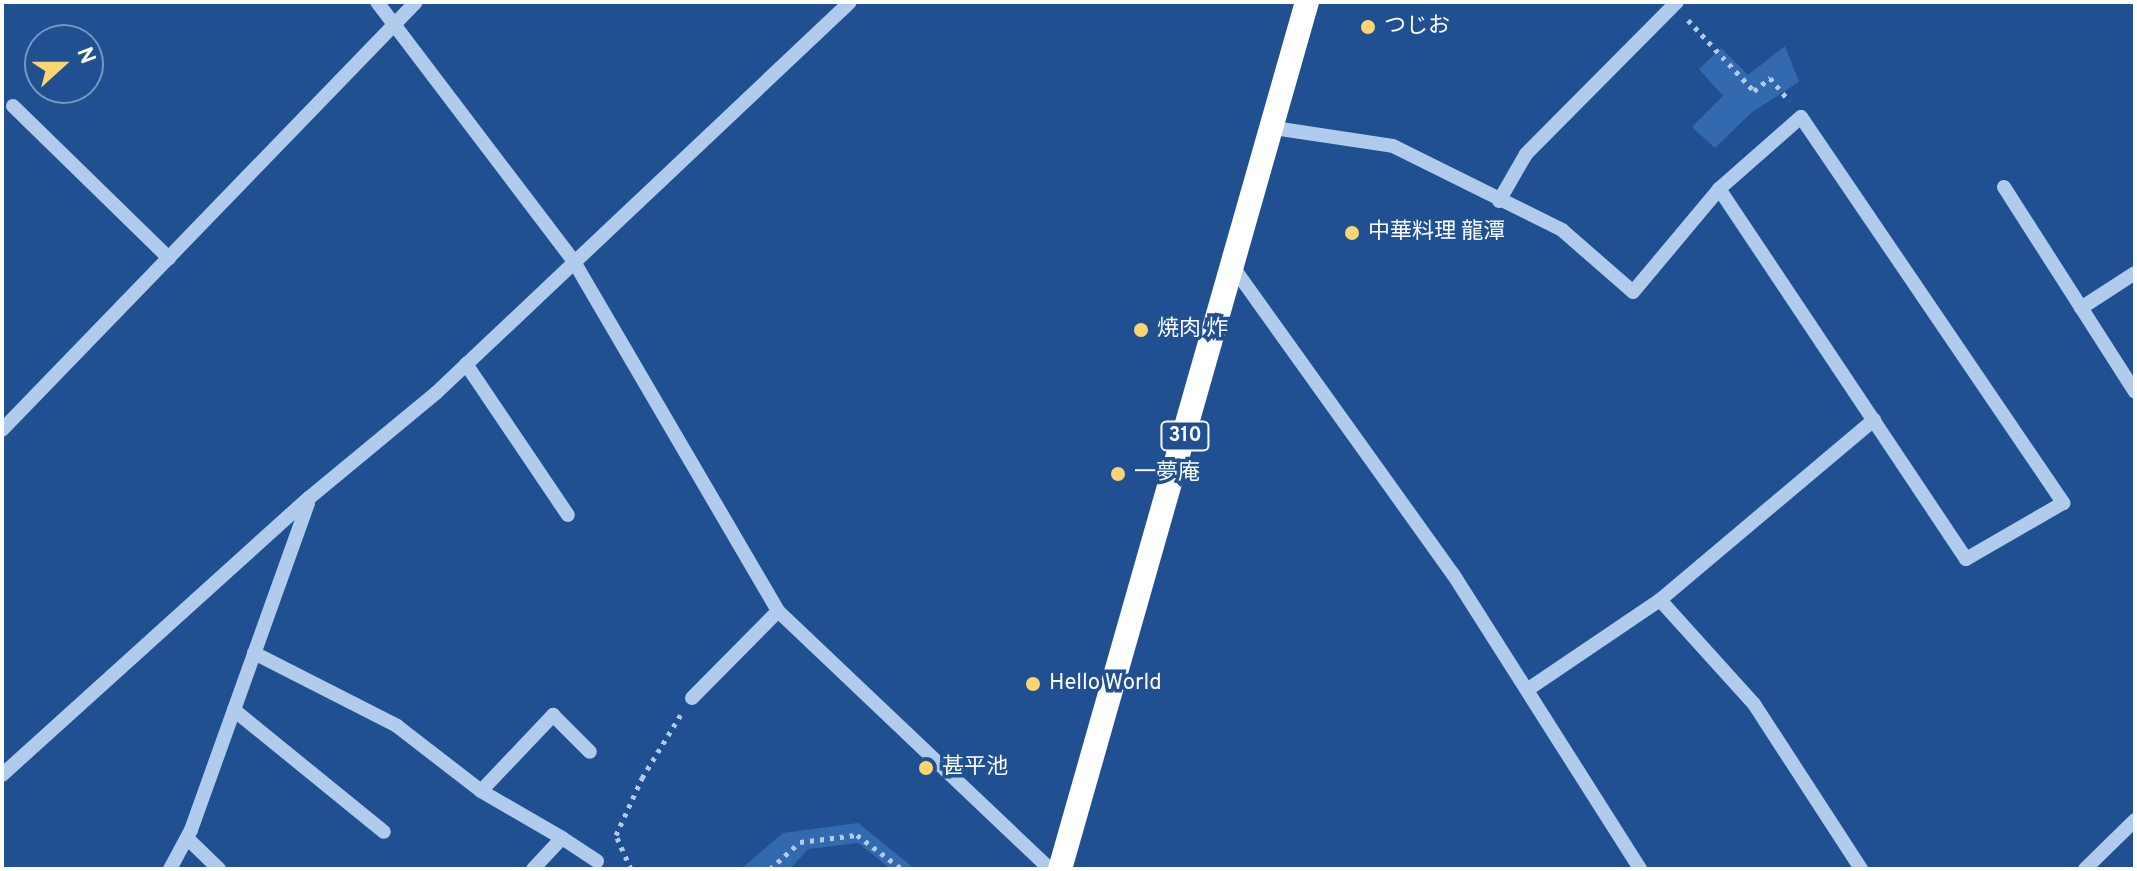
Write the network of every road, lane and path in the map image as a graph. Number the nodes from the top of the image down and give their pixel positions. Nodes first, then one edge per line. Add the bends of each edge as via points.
1 (377, 2) edge
2 (416, 2) edge
3 (850, 2) edge
4 (1307, 2) edge
5 (1675, 4) edge
6 (394, 26) junction
7 (13, 106) dead end
8 (1801, 117) junction
9 (1274, 128) junction
10 (2004, 187) dead end
11 (1719, 189) junction
12 (1499, 201) junction
13 (169, 258) junction
14 (573, 260) junction
15 (1233, 267) junction
16 (2135, 273) edge
17 (2081, 308) junction
18 (466, 364) junction
19 (2135, 392) edge
20 (1874, 420) junction
21 (2, 430) edge
22 (309, 498) junction
23 (568, 515) dead end
24 (1660, 600) junction
25 (778, 611) junction
26 (254, 653) junction
27 (1527, 690) junction
28 (692, 698) joint
29 (234, 710) junction
30 (590, 752) dead end
31 (2, 775) edge
32 (481, 791) junction
33 (2135, 820) edge
34 (384, 832) dead end
35 (187, 838) junction
36 (562, 838) junction
37 (597, 861) dead end
38 (170, 869) edge
39 (219, 869) edge
40 (533, 869) edge
41 (631, 869) edge
42 (770, 869) edge
43 (902, 869) edge
44 (1050, 869) edge
45 (1060, 869) edge
46 (1640, 869) edge
47 (1861, 869) edge
48 (2085, 869) edge

1 - 6 street
2 - 6 street
3 - 14 street
4 - 9 highway, 310
5 - 8 path via 1754,91 1770,78
5 - 12 street via 1526,154
6 - 13 street
6 - 14 street
7 - 13 street
8 - 11 street
8 - 20 street via 2063,503 1966,559
9 - 12 street via 1393,146
9 - 15 highway, 310
10 - 17 street
11 - 12 street via 1633,292 1562,230
11 - 20 street
13 - 21 street
14 - 18 street
14 - 25 street
15 - 27 street via 1453,574
15 - 45 highway, 310
16 - 17 street
17 - 19 street
18 - 22 street
18 - 23 street
20 - 24 street
22 - 26 street
22 - 31 street
24 - 27 street
24 - 47 street via 1754,704
25 - 28 street
25 - 44 street
26 - 29 street
26 - 32 street via 397,726
27 - 46 street
28 - 41 path via 642,778 616,835
29 - 34 street
29 - 35 street
30 - 32 street via 553,715
32 - 36 street
33 - 48 street
35 - 38 street
35 - 39 street
36 - 37 street
36 - 40 street
42 - 43 path via 800,842 857,835

